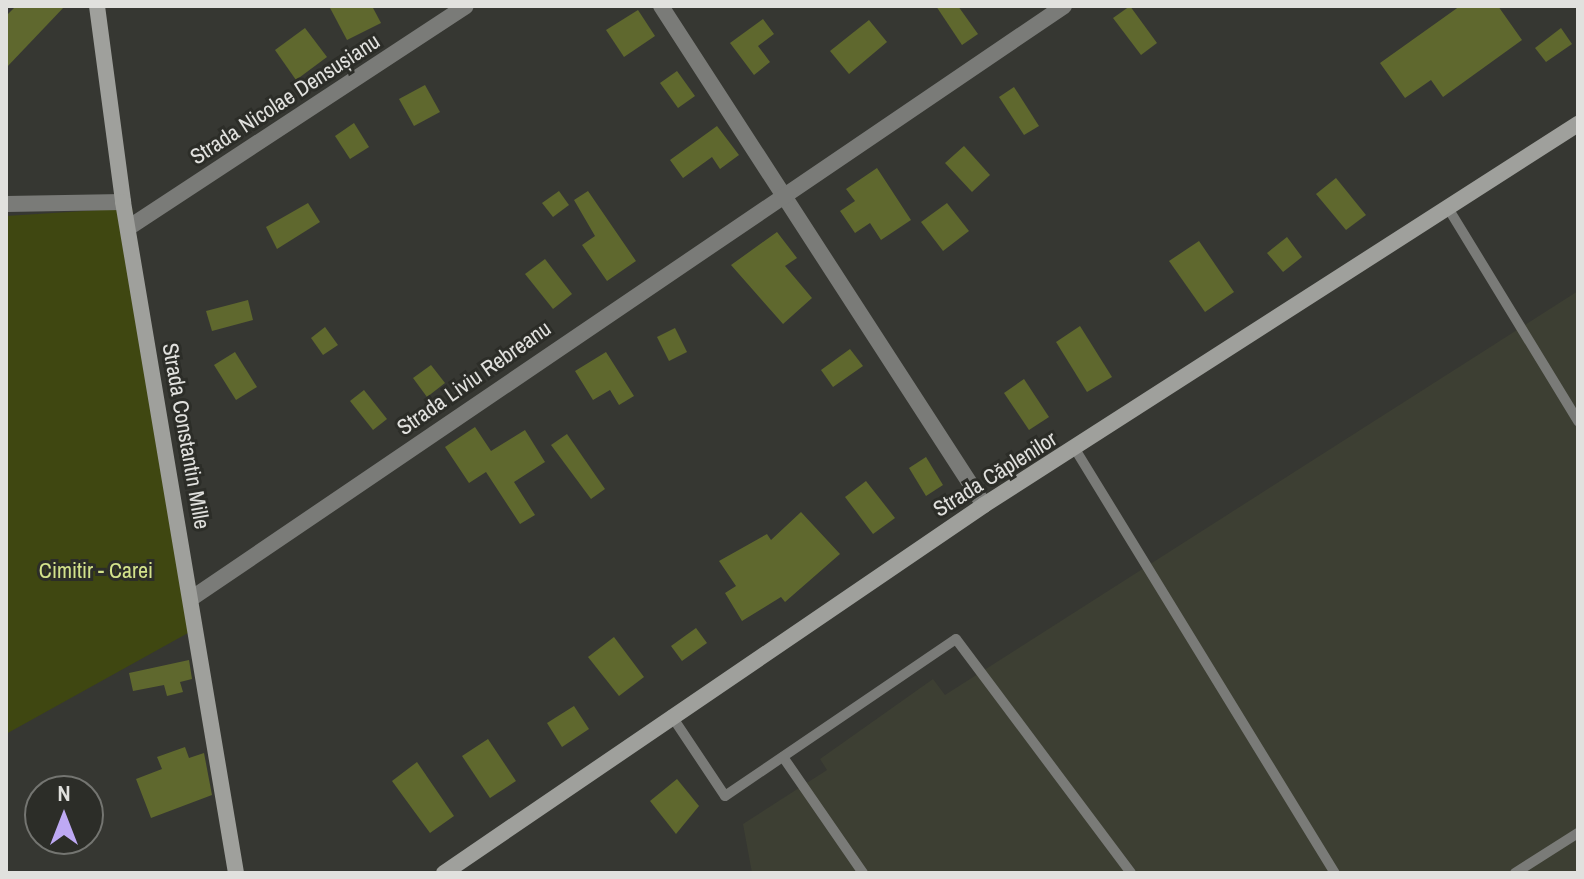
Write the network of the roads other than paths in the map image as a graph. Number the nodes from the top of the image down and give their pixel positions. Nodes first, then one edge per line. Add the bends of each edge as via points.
1 (97, 6) edge
2 (466, 6) edge
3 (661, 6) edge
4 (1064, 6) edge
5 (1578, 124) edge
6 (781, 193) junction
7 (123, 202) junction
8 (6, 204) edge
9 (1448, 208) junction
10 (128, 228) junction
11 (1578, 421) edge
12 (1075, 449) junction
13 (984, 505) junction
14 (192, 598) junction
15 (671, 715) junction
16 (783, 757) junction
17 (1578, 833) edge
18 (236, 873) edge
19 (444, 873) edge
20 (863, 873) edge
21 (1131, 873) edge
22 (1335, 873) edge
23 (1515, 873) edge

1 - 7 street, Strada Constantin Mille
2 - 10 street, Strada Nicolae Densușianu
3 - 6 street
4 - 6 street, Strada Liviu Rebreanu
5 - 9 street, Strada Căplenilor
6 - 13 street
6 - 14 street, Strada Liviu Rebreanu
7 - 8 street
7 - 10 street, Strada Constantin Mille
9 - 11 lane
9 - 12 street, Strada Căplenilor
10 - 14 street, Strada Constantin Mille
12 - 13 street, Strada Căplenilor
12 - 22 lane
13 - 15 street, Strada Căplenilor
14 - 18 street, Strada Constantin Mille
15 - 16 lane via 725,796
15 - 19 street, Strada Căplenilor
16 - 20 lane
16 - 21 lane via 956,639
17 - 23 lane

